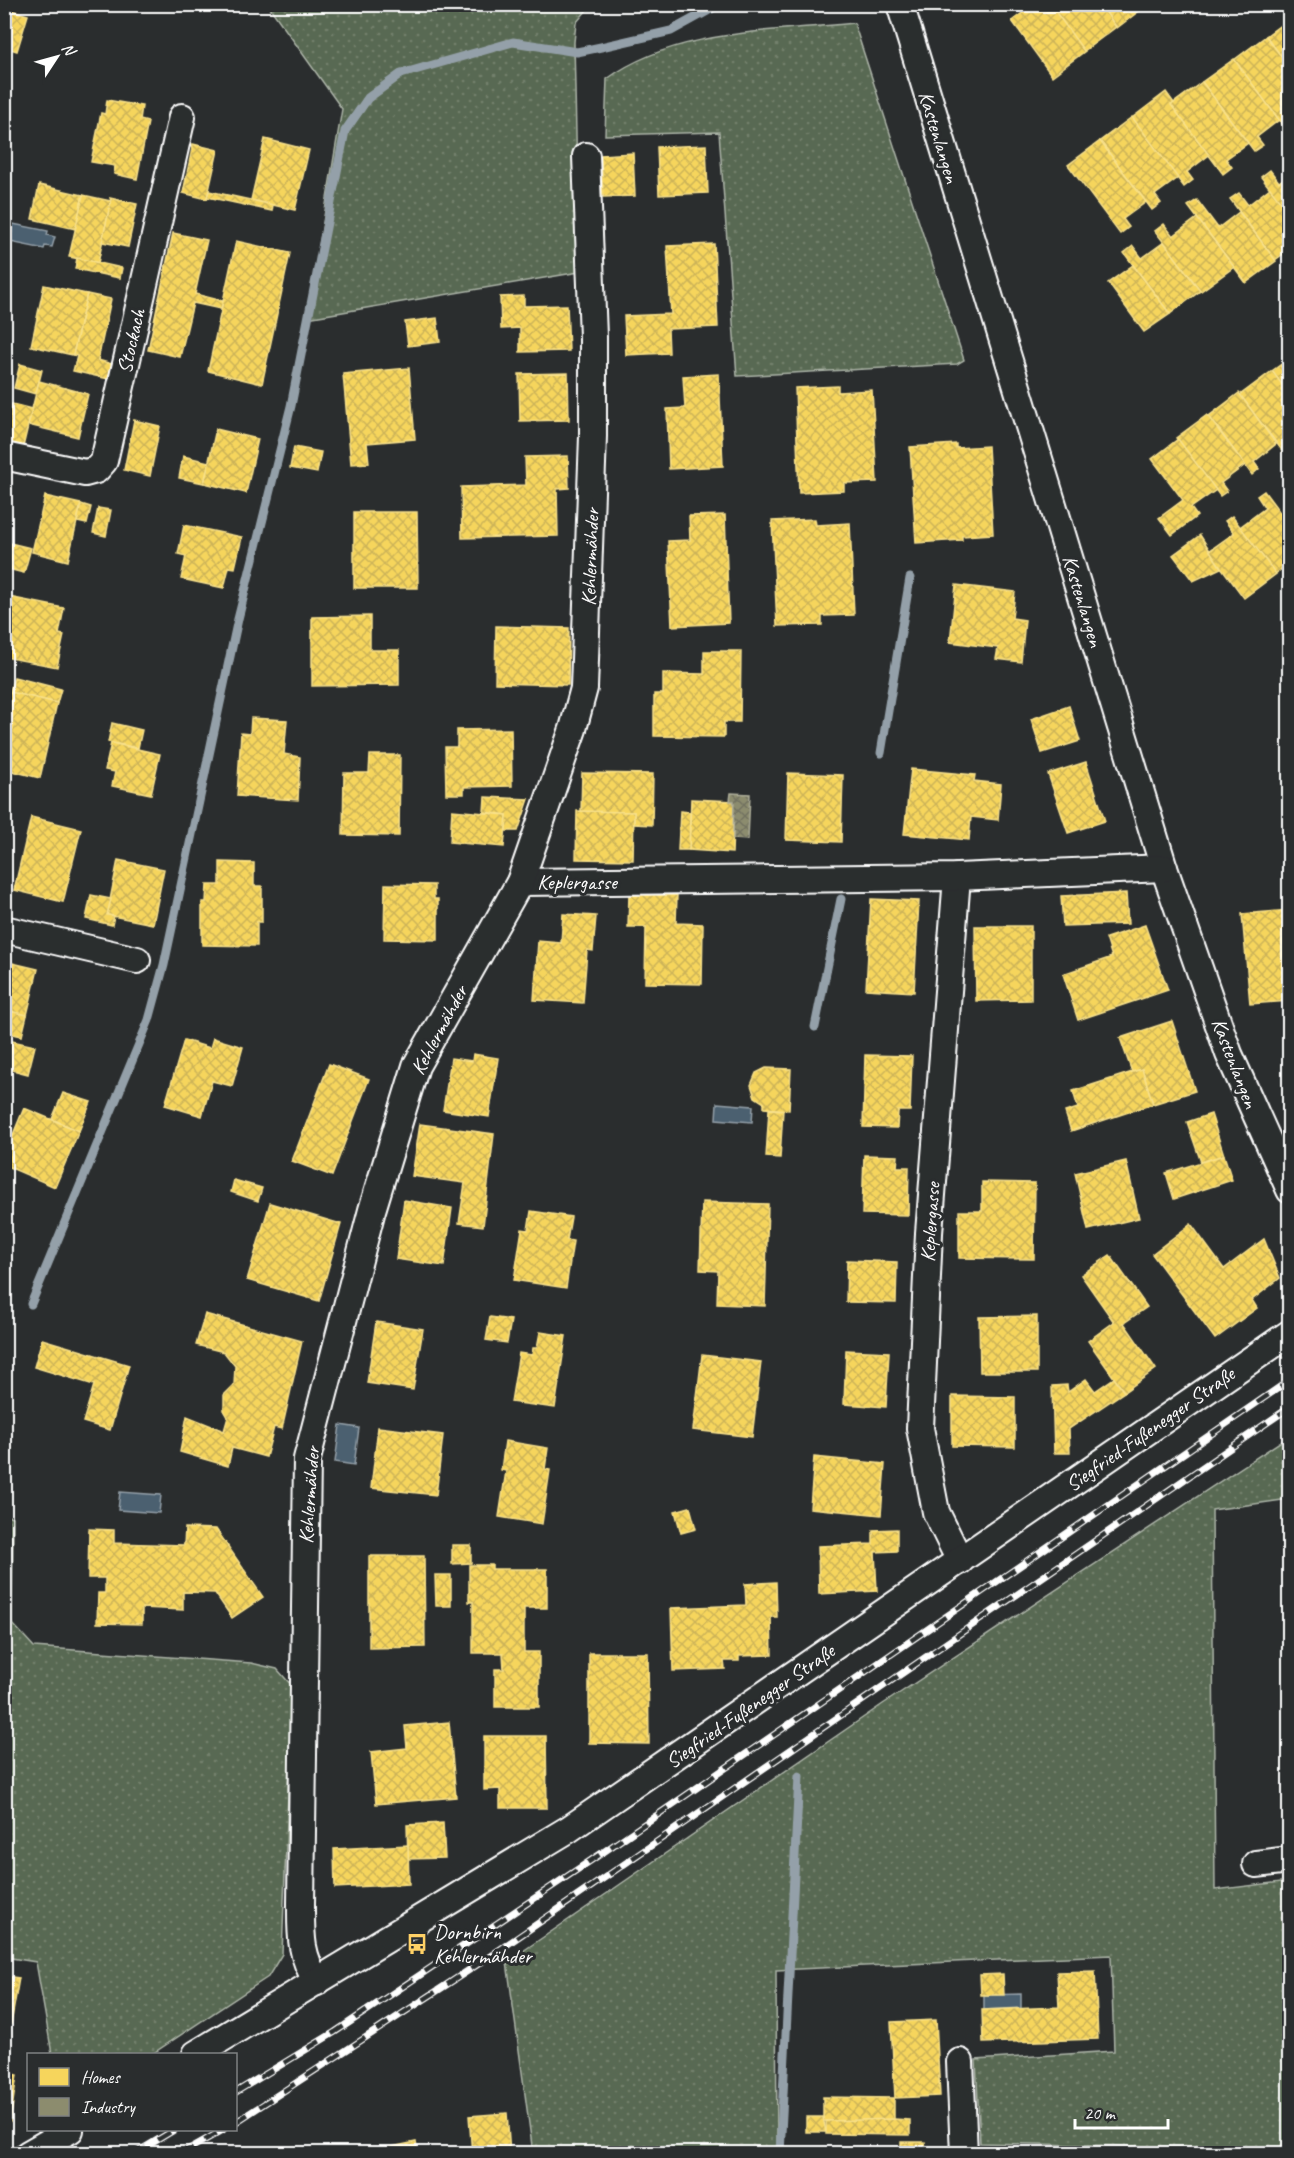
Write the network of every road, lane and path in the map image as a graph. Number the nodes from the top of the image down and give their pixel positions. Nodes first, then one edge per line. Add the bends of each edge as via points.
1 (900, 4) edge
2 (182, 117) dead end
3 (586, 156) dead end
4 (4, 456) edge
5 (1164, 868) junction
6 (957, 878) junction
7 (520, 882) junction
8 (4, 929) edge
9 (136, 960) dead end
10 (1290, 1190) edge
11 (1290, 1333) edge
12 (960, 1561) junction
13 (1290, 1860) edge
14 (1256, 1864) dead end
15 (317, 1982) junction
16 (199, 2053) edge
17 (960, 2062) dead end
18 (68, 2131) edge
19 (28, 2154) edge
20 (964, 2154) edge

1 - 5 street, Kastenlangen
2 - 4 street, Stockach via 104,460 96,470 86,473
3 - 7 street, Kehlermähder via 593,436 584,688
5 - 6 street, Keplergasse
5 - 10 street, Kastenlangen via 1229,1053
6 - 7 street, Keplergasse
6 - 12 street, Keplergasse via 930,1221 920,1428 936,1512
7 - 15 street, Kehlermähder via 416,1066 372,1210 307,1459 301,1904 302,1949
8 - 9 street
11 - 12 street, Siegfried-Fußenegger Straße
12 - 15 street, Siegfried-Fußenegger Straße via 569,1829
13 - 14 street
15 - 16 street, Siegfried-Fußenegger Straße
17 - 20 street
18 - 19 street

